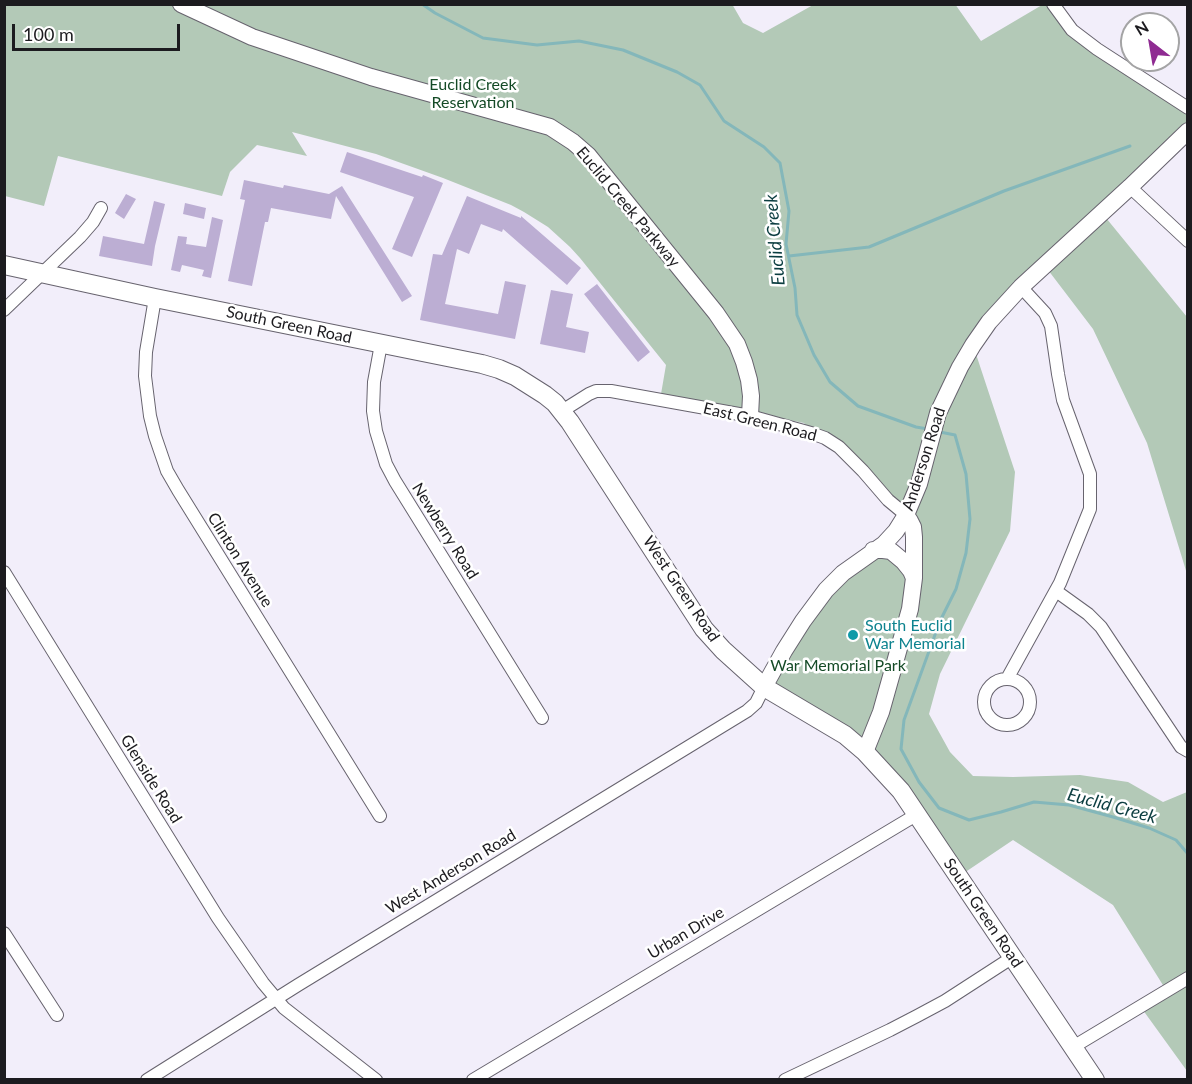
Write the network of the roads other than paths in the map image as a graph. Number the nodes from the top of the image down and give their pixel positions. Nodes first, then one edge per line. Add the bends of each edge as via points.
1 (181, 4) edge
2 (1053, 4) edge
3 (1188, 108) edge
4 (1188, 131) edge
5 (1130, 187) junction
6 (101, 208) dead end
7 (1188, 241) edge
8 (4, 265) edge
9 (41, 274) junction
10 (1021, 286) junction
11 (155, 298) junction
12 (4, 310) edge
13 (381, 344) junction
14 (562, 411) junction
15 (750, 416) junction
16 (906, 516) junction
17 (873, 550) junction
18 (4, 572) edge
19 (914, 578) junction
20 (1056, 591) junction
21 (1007, 679) dead end
22 (764, 687) junction
23 (542, 718) dead end
24 (1188, 751) edge
25 (865, 752) junction
26 (916, 815) junction
27 (380, 816) dead end
28 (4, 933) edge
29 (1012, 957) junction
30 (1188, 978) edge
31 (275, 999) junction
32 (57, 1015) dead end
33 (1073, 1047) junction
34 (147, 1080) edge
35 (376, 1080) edge
36 (473, 1080) edge
37 (785, 1080) edge
38 (1095, 1080) edge

1 - 15 street, Euclid Creek Parkway via 252,37 371,77 550,127 573,142 588,155 716,313 737,345 749,380
2 - 3 street via 1072,30
4 - 5 street, Anderson Road
5 - 7 street
5 - 10 street, Anderson Road
6 - 9 street via 80,237
8 - 9 main road, South Green Road
9 - 11 main road, South Green Road
9 - 12 street
10 - 16 street, Anderson Road via 973,345 938,413
10 - 20 street via 1051,326 1063,400 1090,474 1090,508
11 - 13 main road, South Green Road
11 - 27 street, Clinton Avenue via 145,376 150,416 167,471
13 - 14 main road, South Green Road via 499,369 530,385
13 - 23 street, Newberry Road via 373,411 386,464
14 - 15 street, East Green Road via 603,390
14 - 22 main road, West Green Road via 704,628
15 - 16 street, East Green Road via 825,438 839,447
16 - 17 street, Anderson Road via 890,538
16 - 19 street via 913,531
17 - 19 street via 891,552 903,561
17 - 22 street, Anderson Road via 826,590
18 - 31 street, Glenside Road via 218,918
19 - 25 street via 907,621 881,712
20 - 21 street
20 - 24 street via 1101,627 1181,747
22 - 25 main road, West Green Road via 829,724
22 - 31 street, West Anderson Road via 747,711
25 - 26 main road, South Green Road via 901,791
26 - 29 main road, South Green Road
26 - 36 street, Urban Drive
28 - 32 street
29 - 33 main road, South Green Road
29 - 37 street via 945,1001
30 - 33 street
31 - 34 street, West Anderson Road
31 - 35 street, Glenside Road
33 - 38 main road, South Green Road

